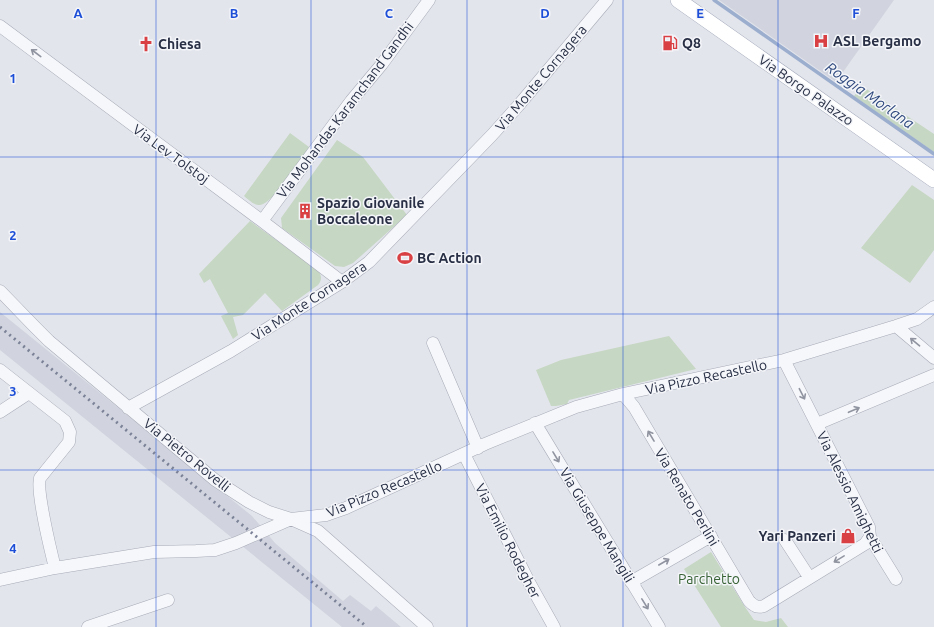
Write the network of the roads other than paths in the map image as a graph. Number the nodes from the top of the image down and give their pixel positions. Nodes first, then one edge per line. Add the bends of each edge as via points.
1 (429, 0) edge
2 (607, 0) edge
3 (678, 0) edge
4 (0, 26) edge
5 (934, 180) edge
6 (262, 221) junction
7 (342, 282) junction
8 (0, 291) edge
9 (934, 307) edge
10 (896, 326) junction
11 (433, 343) dead end
12 (934, 358) edge
13 (784, 360) junction
14 (0, 370) edge
15 (934, 375) edge
16 (30, 393) junction
17 (623, 394) junction
18 (128, 408) junction
19 (0, 412) edge
20 (535, 424) junction
21 (817, 424) junction
22 (478, 448) junction
23 (464, 454) junction
24 (291, 519) junction
25 (711, 536) junction
26 (870, 537) junction
27 (786, 540) dead end
28 (55, 568) junction
29 (809, 578) junction
30 (896, 579) dead end
31 (0, 580) edge
32 (631, 582) junction
33 (168, 600) dead end
34 (88, 627) edge
35 (426, 627) edge
36 (554, 627) edge
37 (659, 627) edge

1 - 6 street, Via Mohandas Karamchand Gandhi
2 - 7 street, Via Monte Cornagera via 469,160 369,262
3 - 5 main road, Via Borgo Palazzo
6 -> 4 street, Via Lev Tolstoj
6 - 7 street, Via Lev Tolstoj
7 - 18 street, Via Monte Cornagera via 231,351
8 - 18 street, Via Pietro Rovelli via 49,341
9 - 10 street, Via Pizzo Recastello via 917,319
12 -> 10 street
10 - 13 street, Via Pizzo Recastello
11 - 22 street
13 - 17 street, Via Pizzo Recastello
13 -> 21 street, Via Alessio Amighetti
14 - 16 street
21 -> 15 street, Via Alessio Amighetti
16 - 19 street
16 - 28 street via 65,421 70,432 70,442 39,482
17 - 20 street, Via Pizzo Recastello via 576,407
25 -> 17 street, Via Renato Perlini via 634,407
18 - 24 street, Via Pietro Rovelli via 215,480 249,502
20 - 22 street, Via Pizzo Recastello
20 -> 32 street, Via Giuseppe Mangili
21 - 26 street, Via Alessio Amighetti via 870,527
22 - 23 street, Via Pizzo Recastello
23 - 24 street, Via Pizzo Recastello via 346,508
23 - 36 street, Via Emilio Rodegher
24 - 28 street, Via Pizzo Recastello via 215,550 154,552
24 - 35 street, Via Pietro Rovelli via 318,531
25 - 29 street, Via Renato Perlini via 753,605 764,606
32 -> 25 street
26 -> 29 street via 864,544
26 - 30 street, Via Alessio Amighetti
27 - 29 street
28 - 31 street, Via Pizzo Recastello
32 -> 37 street, Via Giuseppe Mangili
33 - 34 street

